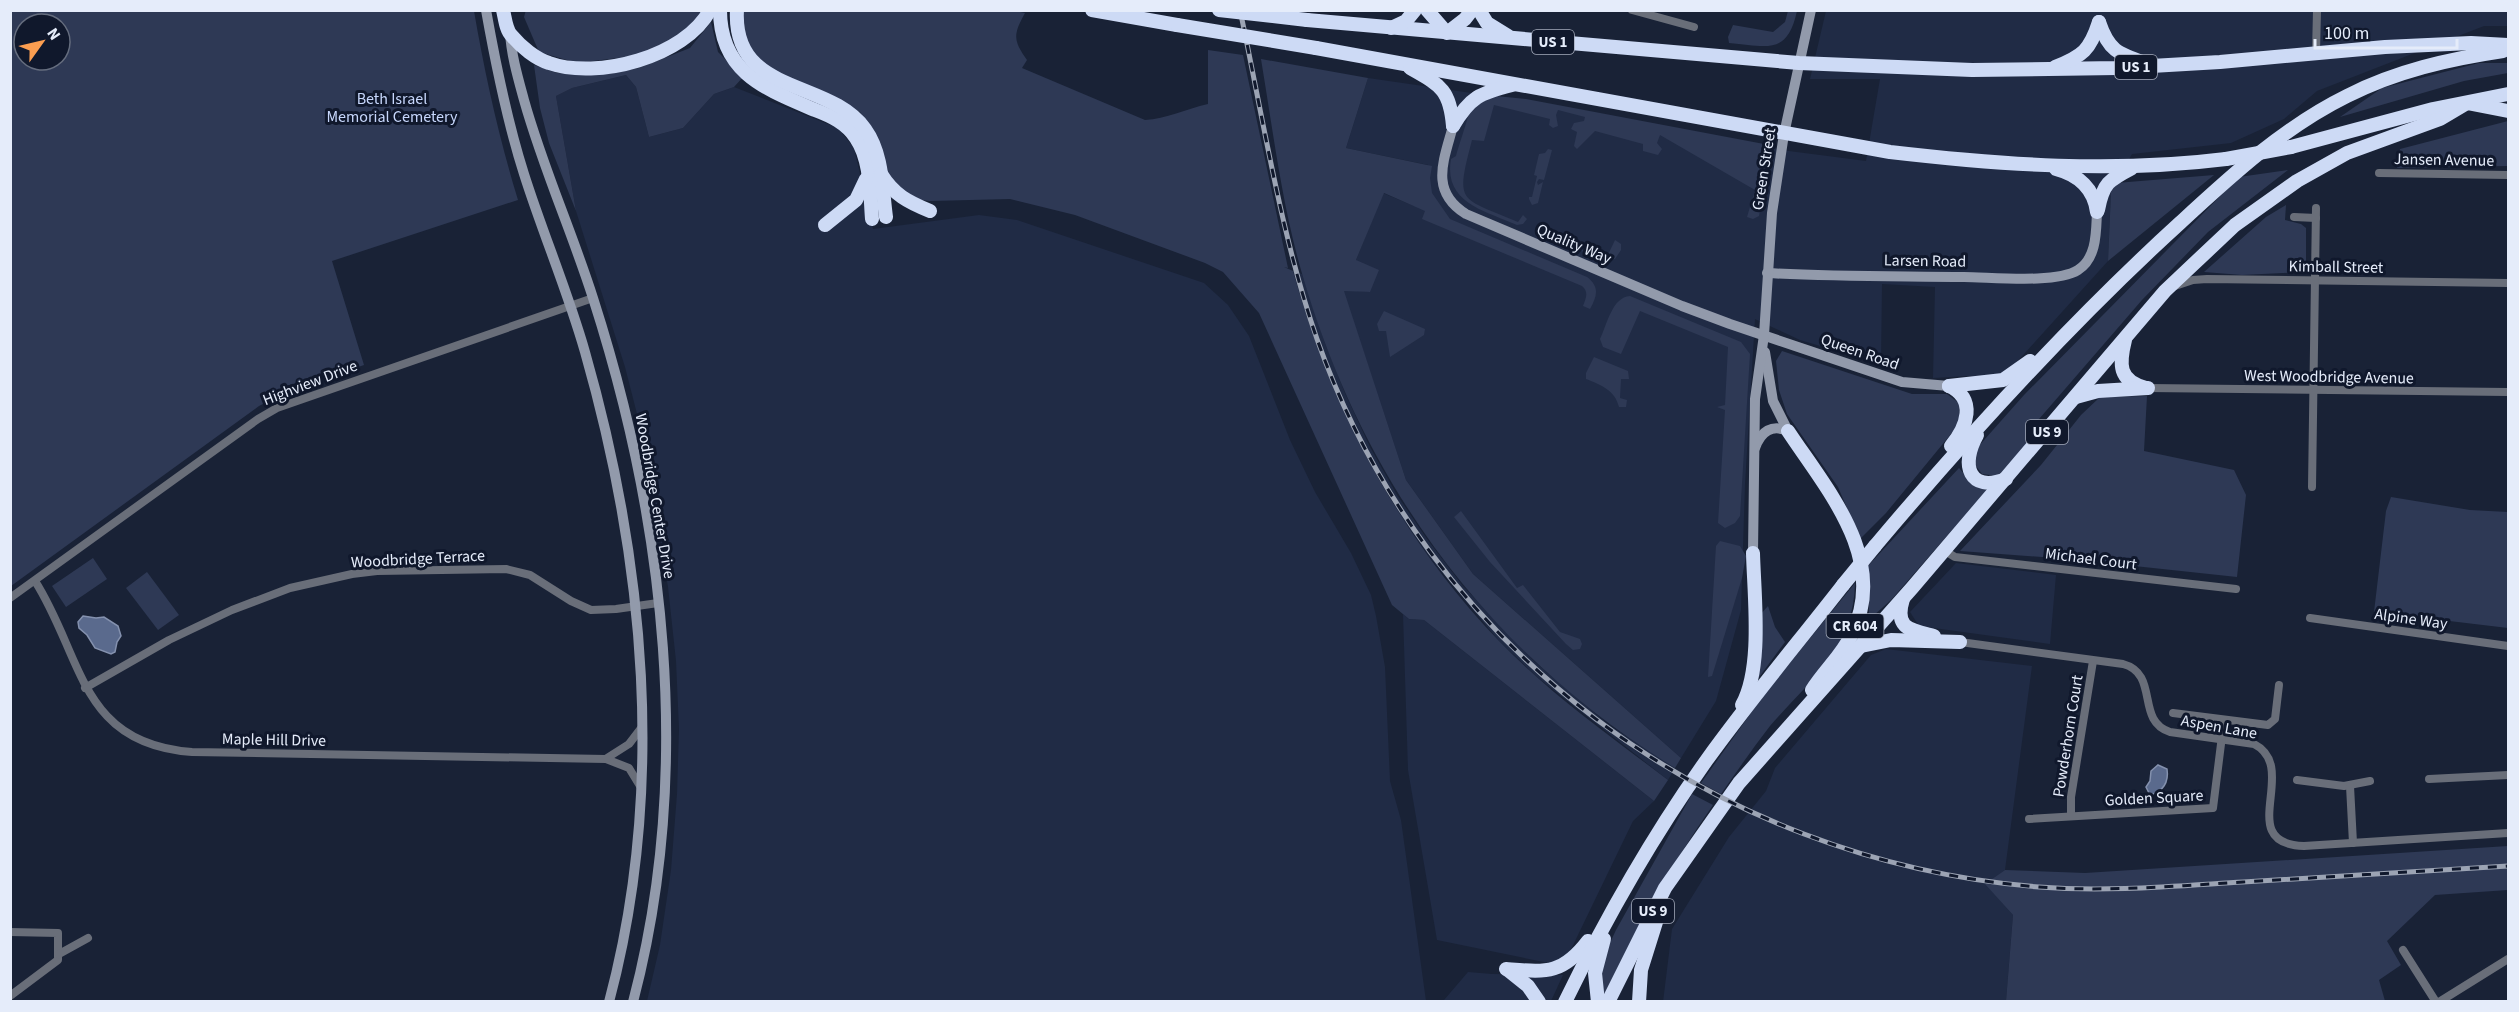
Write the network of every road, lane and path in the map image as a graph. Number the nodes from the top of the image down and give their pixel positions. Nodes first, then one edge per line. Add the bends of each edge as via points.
1 (486, 10) edge
2 (503, 10) edge
3 (510, 10) edge
4 (710, 10) edge
5 (720, 10) edge
6 (737, 10) edge
7 (1092, 10) edge
8 (1219, 10) edge
9 (1415, 10) edge
10 (1427, 10) edge
11 (1472, 10) edge
12 (1479, 10) edge
13 (1632, 10) edge
14 (1811, 10) edge
15 (2317, 10) edge
16 (2099, 16) edge
17 (1695, 27) dead end
18 (1390, 28) junction
19 (1447, 33) junction
20 (510, 35) junction
21 (1512, 38) junction
22 (2508, 45) edge
23 (2508, 50) edge
24 (2316, 53) junction
25 (1400, 62) junction
26 (1799, 63) junction
27 (2152, 66) junction
28 (2047, 70) junction
29 (1516, 84) junction
30 (2508, 94) edge
31 (2467, 103) junction
32 (2508, 111) edge
33 (1453, 126) junction
34 (1784, 134) junction
35 (2046, 165) junction
36 (2136, 166) junction
37 (874, 172) junction
38 (2379, 173) dead end
39 (2508, 175) edge
40 (2316, 208) dead end
41 (930, 211) dead end
42 (2097, 212) junction
43 (879, 218) dead end
44 (2294, 218) dead end
45 (2316, 218) junction
46 (825, 225) dead end
47 (1767, 273) junction
48 (2315, 281) junction
49 (2508, 283) edge
50 (2165, 291) junction
51 (593, 298) junction
52 (571, 306) junction
53 (1764, 335) junction
54 (2126, 335) junction
55 (2058, 340) junction
56 (1949, 386) junction
57 (2148, 388) junction
58 (2313, 390) junction
59 (2508, 392) edge
60 (2076, 397) junction
61 (1991, 413) junction
62 (1788, 431) junction
63 (1754, 450) junction
64 (2006, 479) junction
65 (2312, 487) dead end
66 (1921, 492) junction
67 (1945, 551) junction
68 (1754, 553) joint
69 (34, 581) junction
70 (2236, 589) dead end
71 (10, 598) edge
72 (1903, 599) junction
73 (658, 603) junction
74 (635, 606) junction
75 (2310, 618) dead end
76 (1960, 642) junction
77 (1861, 646) junction
78 (2508, 646) edge
79 (2093, 661) junction
80 (2279, 685) dead end
81 (85, 688) junction
82 (2173, 714) dead end
83 (1796, 718) junction
84 (2224, 720) junction
85 (643, 724) junction
86 (1724, 736) junction
87 (2221, 739) junction
88 (606, 759) junction
89 (2508, 775) edge
90 (2429, 779) dead end
91 (2297, 780) dead end
92 (2370, 781) dead end
93 (2350, 786) junction
94 (642, 795) junction
95 (2071, 816) junction
96 (2029, 819) dead end
97 (1707, 827) junction
98 (2508, 833) edge
99 (2353, 843) junction
100 (1613, 909) junction
101 (10, 932) edge
102 (88, 938) dead end
103 (2403, 950) dead end
104 (59, 954) junction
105 (2508, 959) edge
106 (10, 996) edge
107 (1605, 1001) edge
108 (609, 1002) edge
109 (633, 1002) edge
110 (1539, 1002) edge
111 (1565, 1002) edge
112 (1639, 1002) edge
113 (2437, 1002) edge

1 - 52 street via 515,144
2 - 20 highway
3 - 20 street, Woodbridge Center Drive
4 - 20 highway via 692,34 672,48 600,67 547,63
5 - 37 highway via 727,46 743,71 769,90 844,125
6 - 37 highway via 740,38 752,60 773,78 840,107 857,120 873,144
7 - 25 highway, bridge
8 - 18 highway, US 1, bridge
9 - 18 highway via 1406,21
10 - 19 highway
11 - 19 highway
12 - 21 highway via 1487,23
13 - 17 street
14 - 26 street, Green Street / CR 604
15 - 24 street
16 - 27 highway via 2113,50
16 - 28 highway via 2093,41 2084,53
18 - 19 highway, US 1
19 - 21 highway, US 1
20 - 51 street, Woodbridge Center Drive via 538,146
21 - 26 highway, US 1
22 - 24 highway, US 1 via 2419,45
23 - 55 highway, US 9 via 2454,58 2394,76 2302,121 2208,197
24 - 27 highway, US 1
25 - 29 highway
25 - 33 highway via 1444,90 1451,105
26 - 28 highway, US 1
26 - 34 street, Green Street / CR 604
27 - 28 highway, US 1
29 - 33 highway via 1472,99
29 - 34 highway
30 - 31 highway
31 - 32 highway
31 - 36 highway, bridge via 2291,147 2226,159
31 - 50 highway, US 9 via 2440,119 2353,151 2297,181 2229,231
33 - 53 street, Quality Way via 1442,182 1461,211 1682,306
34 - 35 highway via 1890,152
34 - 47 street, Green Street / CR 604
35 - 36 highway
35 - 42 highway via 2082,182 2092,195
36 - 42 highway via 2106,183
37 - 41 highway via 896,194
37 - 43 highway
37 - 46 highway via 856,200
38 - 39 street, Jansen Avenue
40 - 45 street
42 - 47 street, Larsen Road via 2093,250 2087,261 2062,276
44 - 45 street
45 - 48 street
47 - 53 street, Green Street / CR 604
48 - 49 street, Kimball Street
48 - 50 street, Kimball Street via 2200,279
48 - 58 street
50 - 54 highway, US 9
51 - 52 street, Highview Drive
51 - 73 street, Woodbridge Center Drive via 631,439
52 - 69 street, Highview Drive via 277,408
52 - 74 street via 613,464
53 - 56 street, Queen Road via 1902,382
53 - 62 street, Green Street / CR 604 via 1770,392
53 - 63 street, Green Street / CR 604 via 1757,374
54 - 57 highway via 2121,357 2123,371 2132,382
54 - 60 highway, US 9
55 - 56 highway via 2003,380
55 - 61 highway, US 9
56 - 66 highway via 1965,400 1966,421
57 - 58 street, West Woodbridge Avenue
57 - 60 highway via 2098,391
58 - 59 street, West Woodbridge Avenue
58 - 65 street
60 - 64 highway, US 9
61 - 64 highway via 1970,447 1968,467 1983,481
61 - 66 highway, US 9
62 - 63 street via 1779,427 1767,430
62 - 83 highway, CR 604 via 1850,526 1863,586 1853,632
63 - 68 street, Green Street / CR 604
64 - 67 highway, US 9
66 - 86 highway, US 9, bridge
67 - 70 street, Michael Court via 1955,557
67 - 72 highway, US 9
68 - 86 highway, CR 604 via 1753,674 1749,691
69 - 71 street, Highview Drive
69 - 81 street, Maple Hill Drive
72 - 76 highway via 1901,619 1909,630
72 - 77 highway, US 9
73 - 74 street, Woodbridge Terrace
73 - 109 street, Woodbridge Center Drive via 666,731 665,799 655,898
74 - 81 street, Woodbridge Terrace via 586,608 535,577 512,570 361,573 313,582 244,605 176,637
74 - 85 street
75 - 78 street, Alpine Way
76 - 77 highway via 1891,640
76 - 79 street, Aspen Lane
77 - 83 highway, US 9
79 - 87 street, Aspen Lane via 2123,664 2138,672 2146,687 2150,714 2160,728
79 - 95 street, Powderhorn Court
80 - 84 street via 2272,723
81 - 88 street, Maple Hill Drive via 102,712 123,730 179,751
82 - 84 street
83 - 97 highway, US 9
84 - 87 street
85 - 88 street via 629,744
85 - 94 street
86 - 100 highway, US 9 via 1665,821
87 - 95 street, Golden Square via 2212,808
87 - 99 street, Aspen Lane via 2254,744 2270,759 2273,770 2269,821 2281,840 2298,846
88 - 94 street, Maple Hill Drive via 629,768
89 - 90 street
91 - 93 street
92 - 93 street
93 - 99 street
94 - 108 street via 630,905
95 - 96 street, Golden Square
97 - 107 highway, US 9 via 1665,888
97 - 112 highway via 1654,926 1641,970
98 - 99 street, Aspen Lane
100 - 107 highway via 1596,967 1595,985
100 - 110 highway via 1565,966 1544,972 1506,969 1524,981
100 - 111 highway, US 9
101 - 104 street via 58,933
102 - 104 street
103 - 113 street
104 - 106 street via 54,964
105 - 113 street

